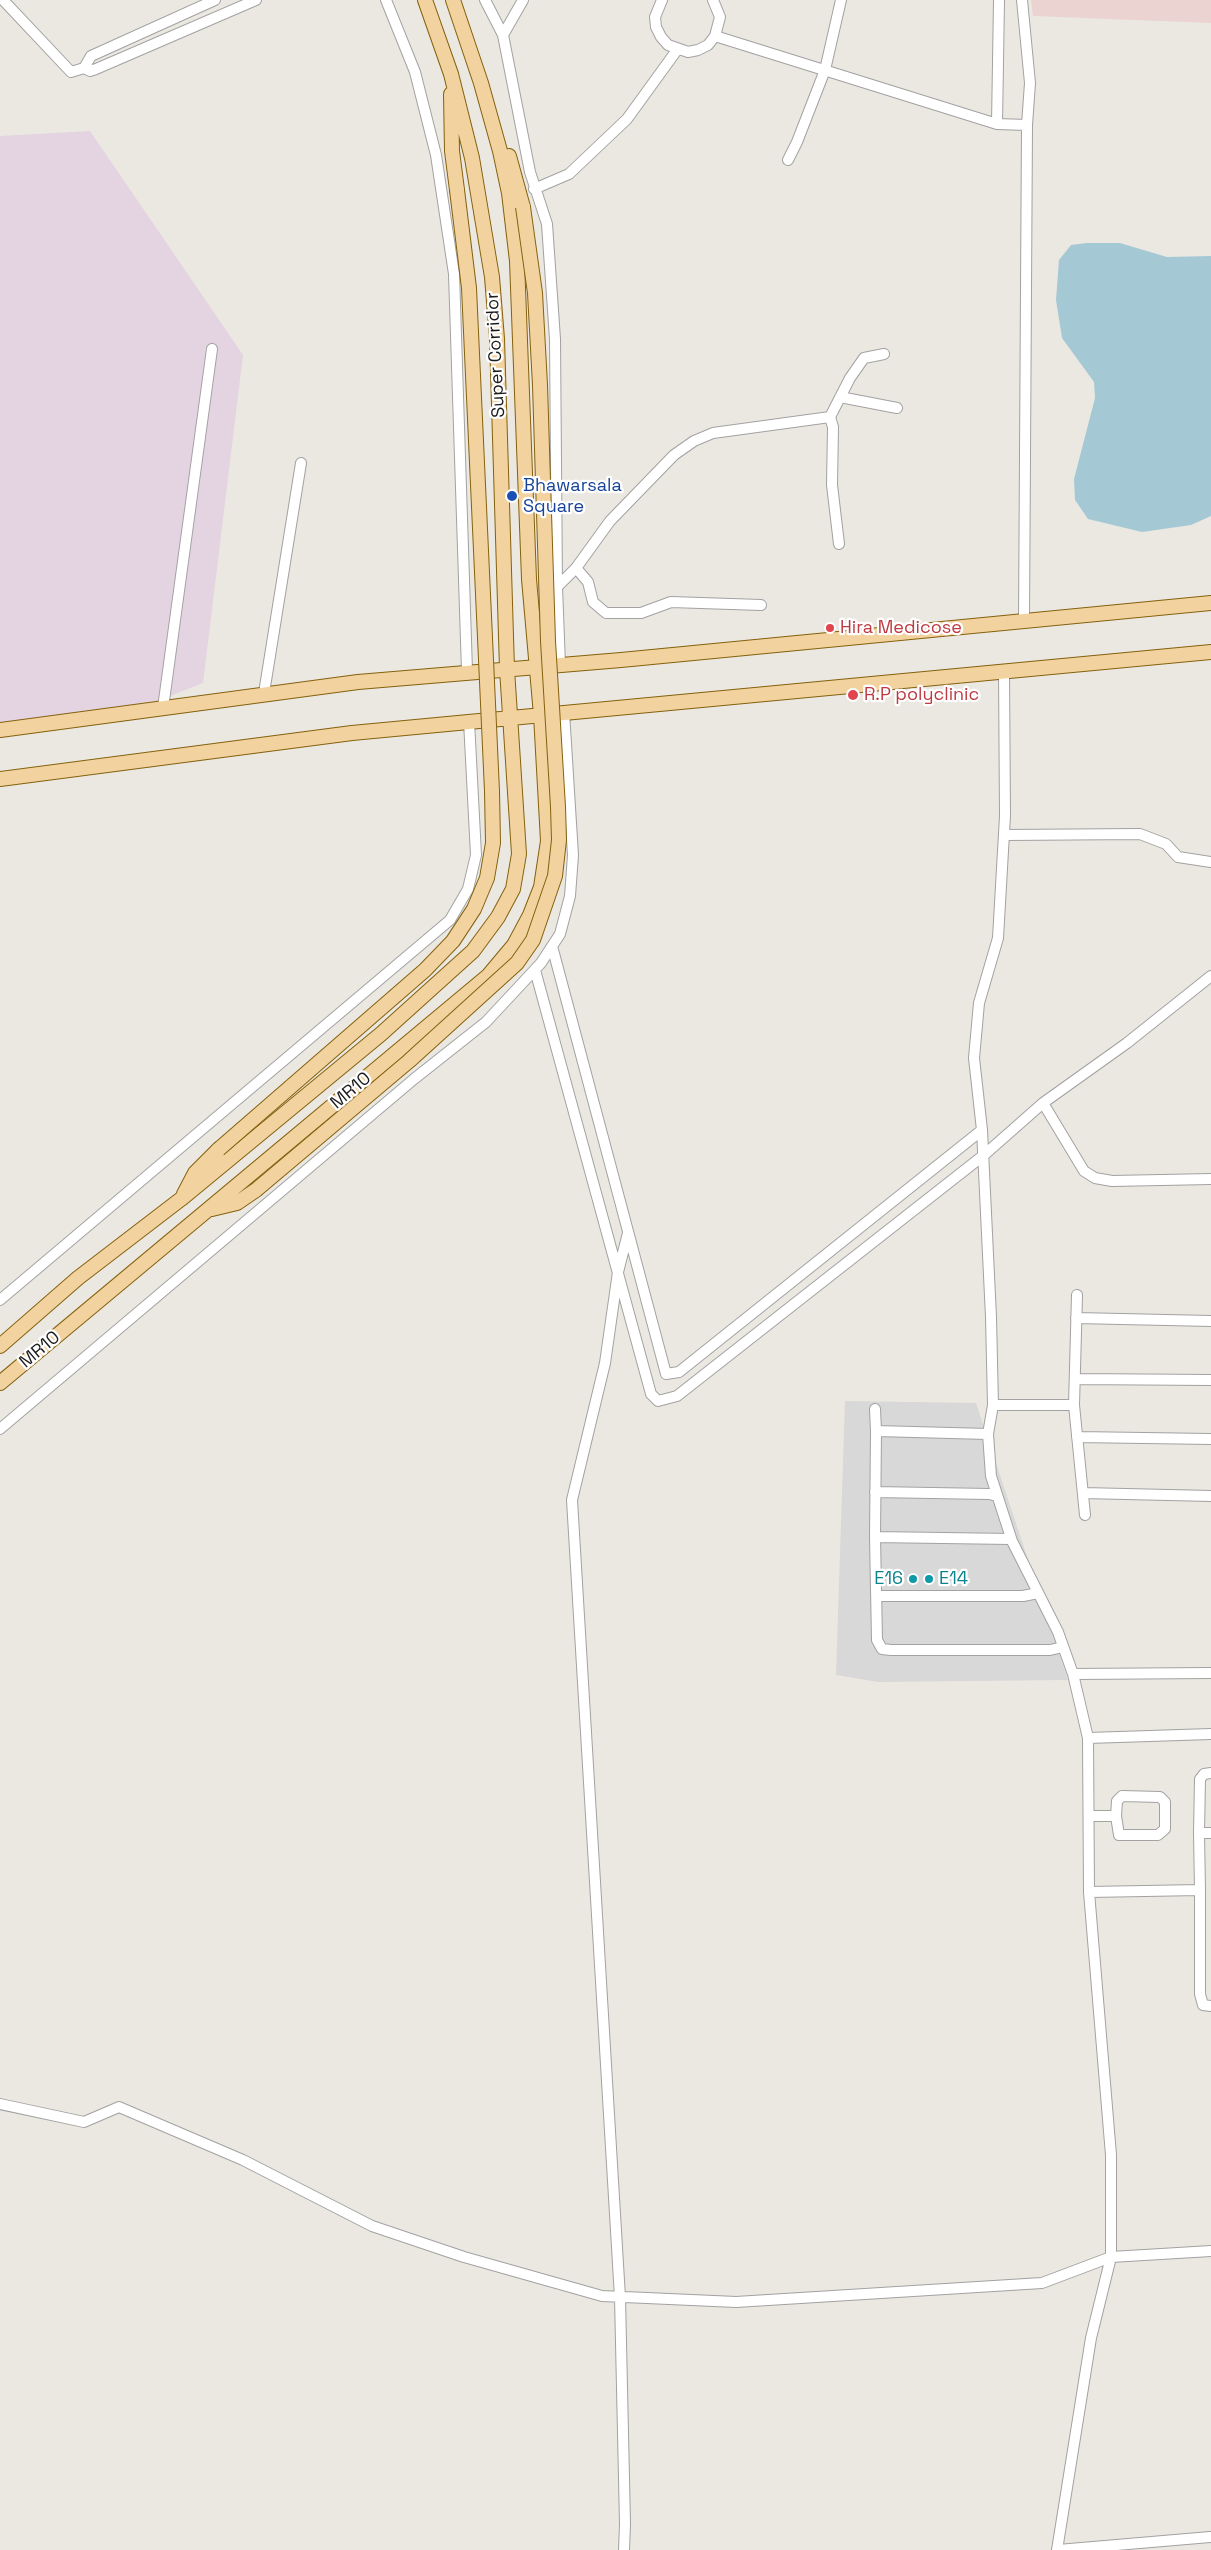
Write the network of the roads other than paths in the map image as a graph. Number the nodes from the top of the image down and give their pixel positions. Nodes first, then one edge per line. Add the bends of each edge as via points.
1 (3, 0) edge
2 (215, 0) edge
3 (256, 0) edge
4 (386, 0) edge
5 (425, 0) edge
6 (453, 0) edge
7 (485, 0) edge
8 (523, 0) edge
9 (662, 0) edge
10 (713, 0) edge
11 (841, 0) edge
12 (999, 0) edge
13 (1022, 0) edge
14 (503, 35) junction
15 (715, 36) junction
16 (677, 50) junction
17 (84, 68) junction
18 (825, 70) junction
19 (451, 74) junction
20 (481, 83) junction
21 (997, 124) junction
22 (1027, 125) junction
23 (788, 160) dead end
24 (534, 189) junction
25 (212, 349) dead end
26 (884, 354) dead end
27 (840, 397) junction
28 (897, 408) dead end
29 (830, 417) junction
30 (301, 464) dead end
31 (839, 544) dead end
32 (576, 568) junction
33 (557, 587) junction
34 (1211, 603) edge
35 (761, 605) dead end
36 (1024, 620) junction
37 (1211, 652) edge
38 (560, 665) junction
39 (537, 667) junction
40 (507, 669) junction
41 (467, 671) junction
42 (1004, 672) junction
43 (264, 693) junction
44 (163, 708) junction
45 (564, 712) junction
46 (541, 715) junction
47 (510, 718) junction
48 (469, 721) junction
49 (0, 730) edge
50 (0, 779) edge
51 (1005, 835) junction
52 (1211, 862) edge
53 (552, 946) junction
54 (535, 970) junction
55 (1211, 976) edge
56 (1043, 1103) junction
57 (982, 1130) junction
58 (984, 1155) junction
59 (1211, 1179) edge
60 (181, 1200) junction
61 (208, 1210) junction
62 (628, 1233) junction
63 (618, 1272) junction
64 (1077, 1295) dead end
65 (0, 1300) edge
66 (1076, 1318) junction
67 (1211, 1321) edge
68 (0, 1346) edge
69 (1075, 1378) junction
70 (1211, 1380) edge
71 (0, 1383) edge
72 (993, 1405) junction
73 (1074, 1405) junction
74 (875, 1409) dead end
75 (0, 1428) edge
76 (876, 1431) junction
77 (988, 1434) junction
78 (1077, 1437) junction
79 (1211, 1439) edge
80 (875, 1492) junction
81 (1083, 1493) junction
82 (997, 1496) junction
83 (1211, 1496) edge
84 (1085, 1515) dead end
85 (875, 1537) junction
86 (1011, 1539) junction
87 (1038, 1593) junction
88 (876, 1596) junction
89 (1063, 1647) junction
90 (1211, 1672) edge
91 (1073, 1674) junction
92 (1211, 1734) edge
93 (1088, 1738) junction
94 (1211, 1772) edge
95 (1090, 1816) junction
96 (1116, 1816) junction
97 (1199, 1833) junction
98 (1211, 1833) edge
99 (1200, 1890) junction
100 (1089, 1892) junction
101 (1211, 2006) edge
102 (0, 2104) edge
103 (1211, 2251) edge
104 (1111, 2257) junction
105 (620, 2297) junction
106 (1210, 2536) edge
107 (624, 2550) edge
108 (1058, 2550) edge

1 - 17 street via 66,69 71,72
2 - 17 street via 91,56
3 - 17 street via 96,69
4 - 41 street via 415,72 433,146 454,274
5 - 19 main road, Super Corridor
6 - 20 main road, Super Corridor
7 - 14 street
8 - 14 street
9 - 16 street via 656,27 668,45
10 - 15 street via 720,17
11 - 18 street
12 - 21 street
13 - 22 street via 1030,83
14 - 24 street
15 - 16 street via 698,50
15 - 18 street
16 - 24 street via 627,119 569,174
18 - 21 street
18 - 23 street
19 - 40 main road, Super Corridor via 472,158 492,277 497,339
19 - 60 main road, bridge via 452,151 469,288 492,791 493,843 487,878 474,909 458,933 425,970 220,1149 195,1173
20 - 39 main road, Super Corridor via 509,193 517,262 529,580
20 - 61 main road, bridge via 503,138 523,207 535,293 548,641 558,807 555,876 532,940 517,963 410,1061 256,1190 237,1203
21 - 22 street
22 - 36 street
24 - 33 street via 547,224 555,339
25 - 44 street
26 - 27 street via 864,358
27 - 28 street
27 - 29 street
29 - 31 street via 832,485
29 - 32 street via 730,429 694,441 674,455 610,521
30 - 43 street
32 - 33 street
32 - 35 street via 588,582 593,602 606,613 641,613 670,602
33 - 38 street
34 - 36 main road
36 - 38 main road
37 - 42 main road
38 - 39 main road
39 - 40 main road
39 - 46 main road, Super Corridor
40 - 41 main road
40 - 47 main road, Super Corridor
41 - 43 main road
42 - 45 main road
42 - 51 street
43 - 44 main road
44 - 49 main road
45 - 46 main road
45 - 53 street via 573,855 570,896 560,934
46 - 47 main road
46 - 61 main road, MR10 via 548,841 541,887 514,945 488,976
47 - 48 main road
47 - 60 main road, MR10 via 518,854 513,889 498,917 474,951 381,1034
48 - 50 main road
48 - 65 street via 476,854 468,889 450,920
51 - 52 street via 1140,834 1166,844 1178,857
51 - 57 street via 998,938 979,1003 974,1058
53 - 54 street
53 - 62 street
54 - 63 street
54 - 75 street via 486,1022 346,1135
55 - 56 street via 1127,1043
56 - 58 street
56 - 59 street via 1084,1172 1095,1178 1112,1181
57 - 58 street
57 - 62 street via 679,1372 666,1374
58 - 63 street via 677,1396 658,1401 651,1394
58 - 72 street
60 - 68 main road, MR10 via 78,1278
61 - 71 main road, MR10
62 - 63 street
63 - 105 street via 605,1363 572,1500
64 - 66 street
66 - 67 street
66 - 69 street
69 - 70 street
69 - 73 street
72 - 73 street
72 - 77 street
73 - 78 street
74 - 76 street
76 - 77 street
76 - 80 street
77 - 82 street via 991,1476
78 - 79 street
78 - 81 street
80 - 82 street
80 - 85 street
81 - 83 street
81 - 84 street
82 - 86 street
85 - 86 street
85 - 88 street
86 - 87 street
87 - 88 street via 1023,1596
87 - 89 street
88 - 89 street via 877,1640 882,1649 1050,1650
89 - 91 street
90 - 91 street
91 - 93 street
92 - 93 street
93 - 95 street
94 - 97 street via 1200,1779
95 - 96 street
95 - 100 street
96 - 96 street via 1117,1801 1122,1796 1160,1796 1166,1802 1165,1829 1158,1835 1119,1835
97 - 98 street
97 - 99 street
99 - 100 street
99 - 101 street via 1200,1994 1203,2005
100 - 104 street via 1111,2155
102 - 105 street via 84,2122 119,2108 243,2160 372,2226 602,2296
103 - 104 street
104 - 105 street via 1042,2283 736,2302
104 - 108 street via 1091,2338
105 - 107 street
106 - 108 street

